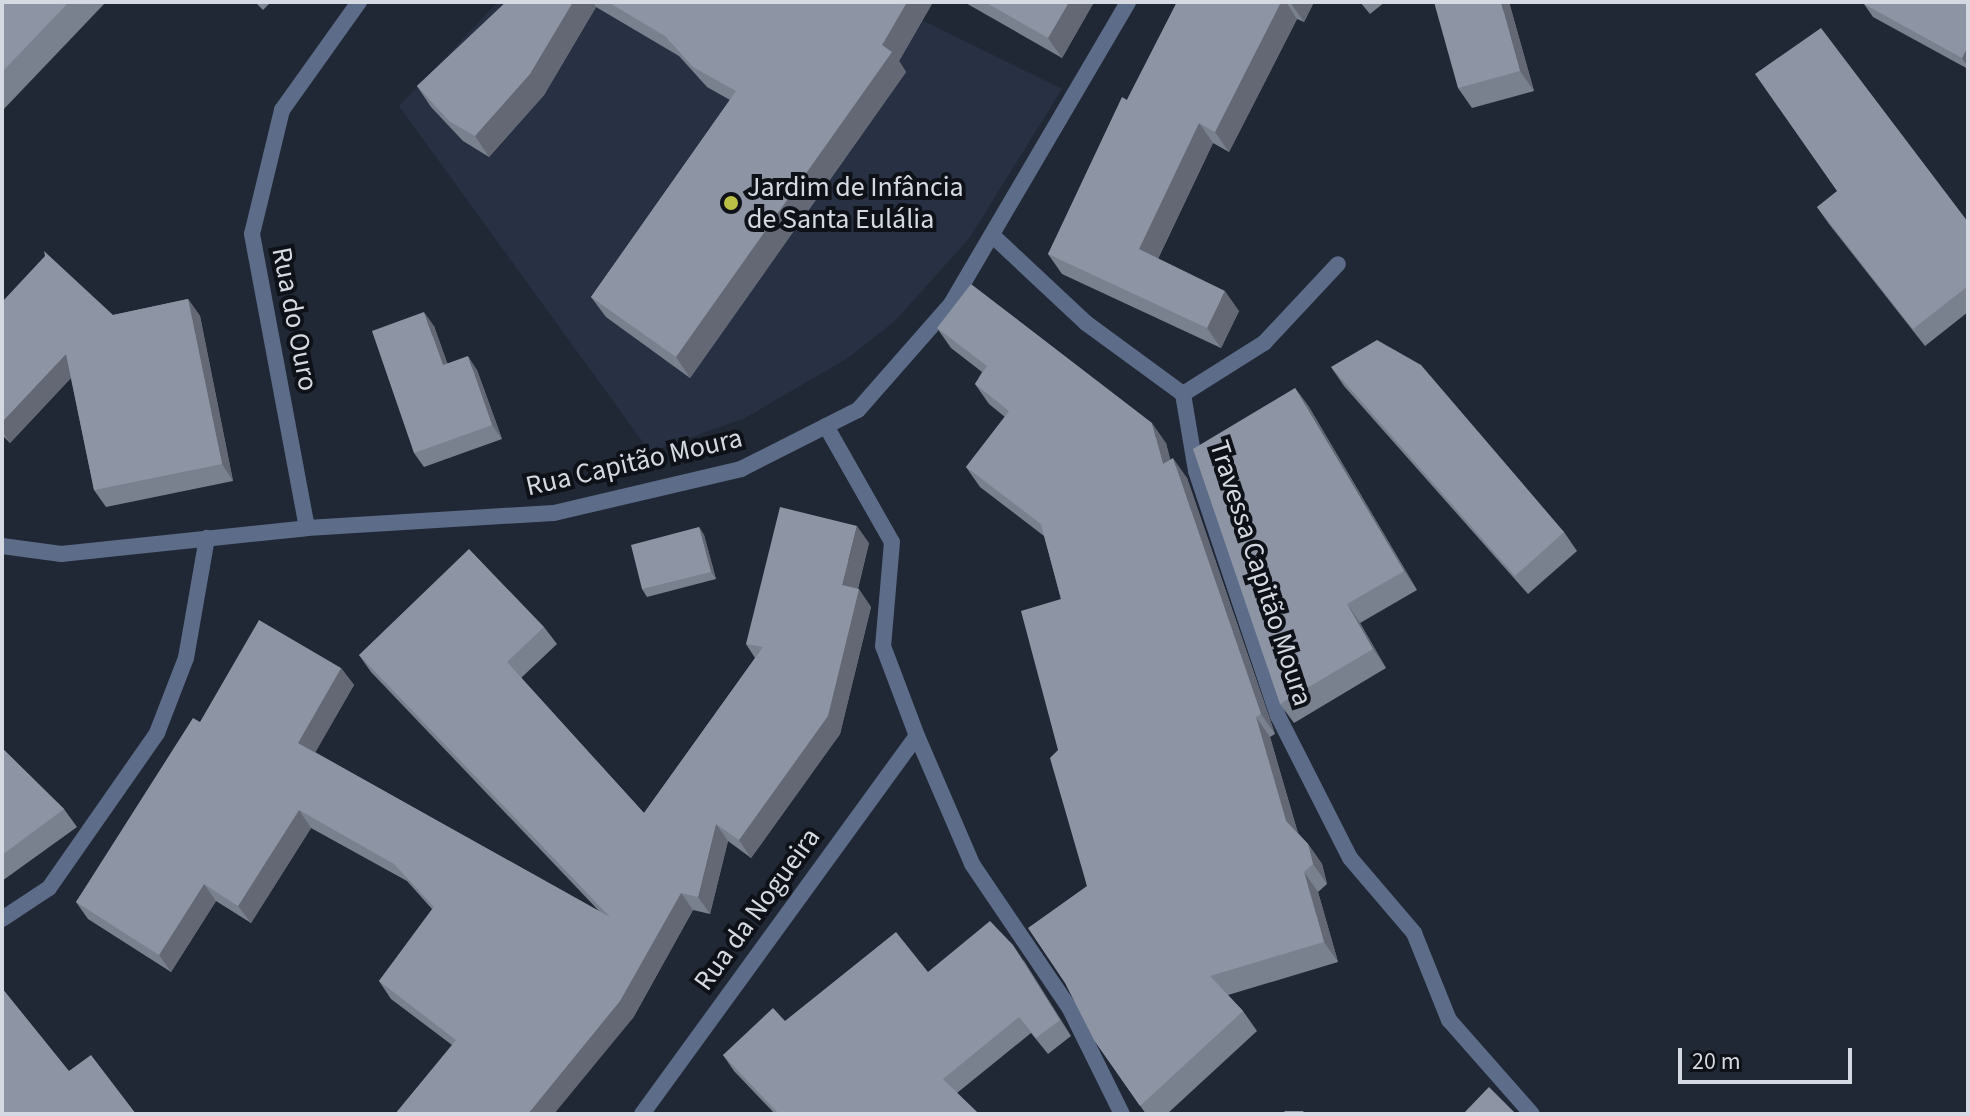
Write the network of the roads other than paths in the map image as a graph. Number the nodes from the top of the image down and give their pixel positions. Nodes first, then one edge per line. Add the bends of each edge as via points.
1 (359, 2) edge
2 (1128, 2) edge
3 (992, 235) junction
4 (1338, 264) dead end
5 (1183, 394) junction
6 (826, 426) junction
7 (307, 528) junction
8 (207, 538) junction
9 (2, 546) edge
10 (917, 736) junction
11 (2, 919) edge
12 (642, 1114) edge
13 (1122, 1114) edge
14 (1532, 1114) edge

1 - 7 street, Rua do Ouro via 282,110 252,234
2 - 3 street, Rua Capitão Moura
3 - 5 street via 1086,323
3 - 6 street, Rua Capitão Moura via 951,304 858,410
4 - 5 street via 1264,343
5 - 14 street, Travessa Capitão Moura via 1196,471 1278,716 1350,858 1414,933 1449,1020
6 - 7 street, Rua Capitão Moura via 741,469 554,513
6 - 10 street via 892,542 883,646
7 - 8 street, Rua Capitão Moura
8 - 9 street, Rua Capitão Moura via 61,554
8 - 11 street via 186,658 157,733 49,888
10 - 12 street, Rua da Nogueira
10 - 13 street via 972,864 1070,1009

